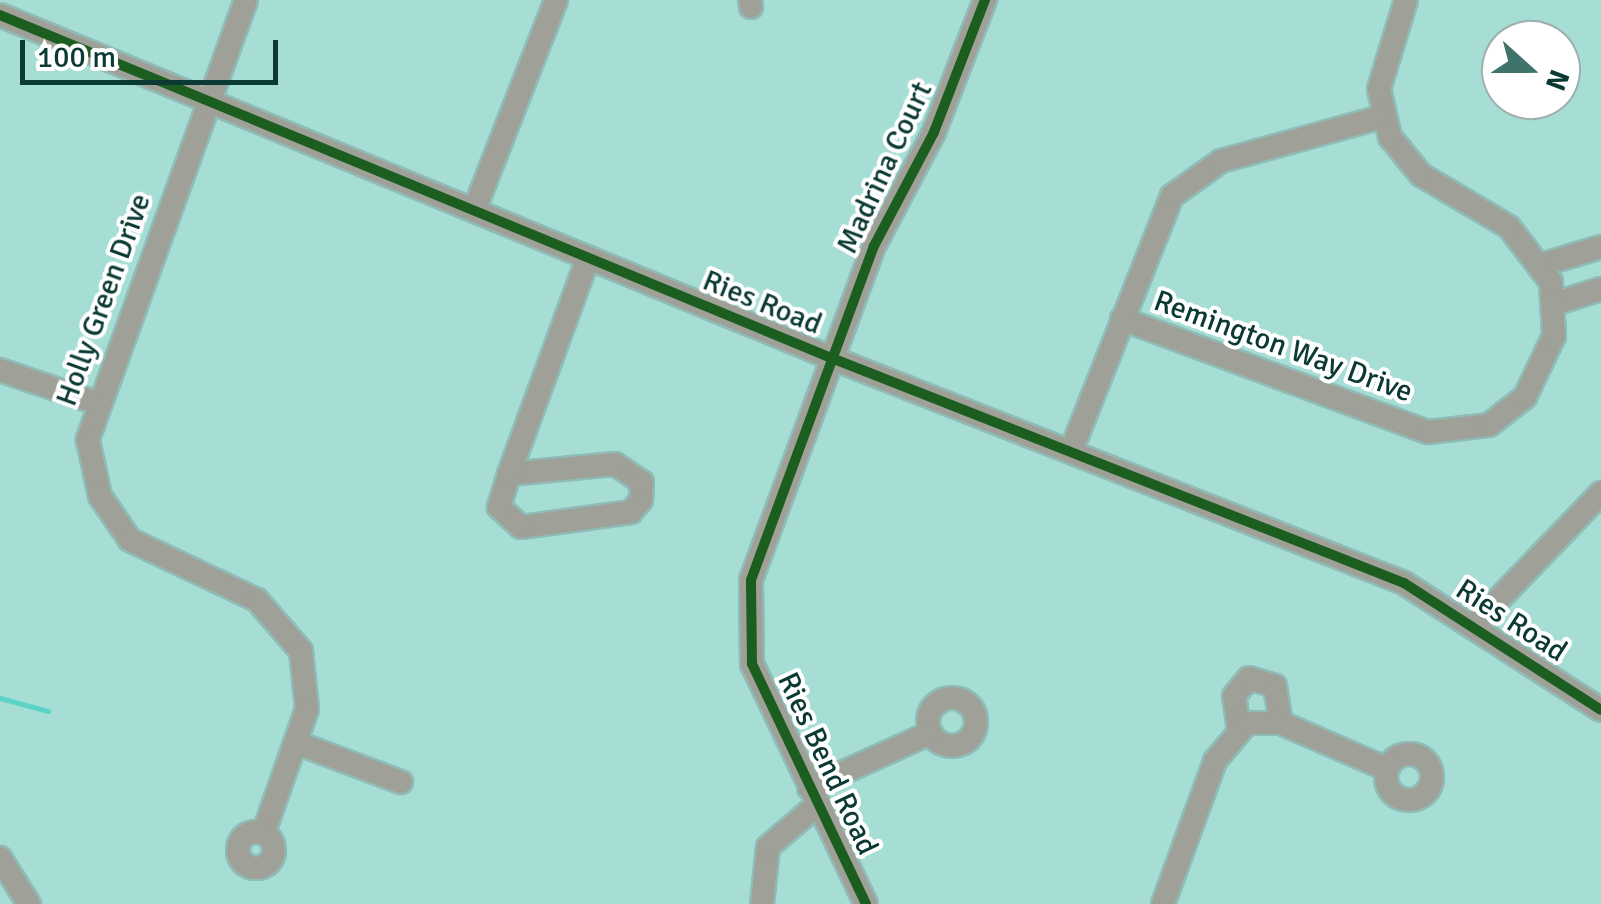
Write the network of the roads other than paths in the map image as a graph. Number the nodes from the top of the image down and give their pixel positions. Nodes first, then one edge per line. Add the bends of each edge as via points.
1 (246, 0) edge
2 (556, 0) edge
3 (985, 0) edge
4 (1406, 0) edge
5 (0, 15) edge
6 (210, 98) junction
7 (1382, 116) junction
8 (474, 208) junction
9 (1601, 247) edge
10 (588, 258) junction
11 (1541, 265) junction
12 (1601, 289) edge
13 (1554, 304) junction
14 (1122, 319) junction
15 (830, 357) junction
16 (0, 370) edge
17 (97, 403) junction
18 (1071, 452) junction
19 (509, 474) junction
20 (1601, 494) edge
21 (1476, 624) junction
22 (1601, 710) edge
23 (1280, 722) junction
24 (1239, 730) junction
25 (930, 733) dead end
26 (297, 742) junction
27 (1387, 769) dead end
28 (401, 782) dead end
29 (813, 796) junction
30 (264, 832) dead end
31 (0, 858) edge
32 (29, 904) edge
33 (762, 904) edge
34 (866, 904) edge
35 (1163, 904) edge

1 - 6 street, Holly Green Drive
2 - 8 street
3 - 15 street, Madrina Court via 934,132 884,221
4 - 7 street via 1382,72
5 - 6 street, Ries Road
6 - 8 street, Ries Road
6 - 17 street, Holly Green Drive
7 - 11 street, Remington Way Drive via 1422,175 1508,227
7 - 14 street via 1221,161 1182,187 1164,210
8 - 10 street, Ries Road
9 - 11 street
10 - 15 street, Ries Road
10 - 19 street
11 - 13 street, Remington Way Drive
12 - 13 street
13 - 14 street, Remington Way Drive via 1548,358 1524,397 1489,425 1448,432 1382,420
14 - 18 street
15 - 18 street, Ries Road
15 - 29 street, Ries Bend Road via 756,564 747,624 752,664
16 - 17 street
17 - 26 street, Holly Green Drive via 91,460 119,528 162,560 258,600 288,630 308,689
18 - 21 street, Ries Road via 1380,572
19 - 19 street via 499,507 522,526 622,514 637,506 643,492 638,476 615,464
20 - 21 street
21 - 22 street, Ries Road
23 - 24 street via 1247,723
23 - 24 street via 1275,686 1256,677 1242,682 1234,696
23 - 27 street
24 - 35 street via 1215,761
25 - 29 street
26 - 28 street
26 - 30 street, Holly Green Drive
29 - 33 street via 768,847
29 - 34 street, Ries Bend Road
31 - 32 street

